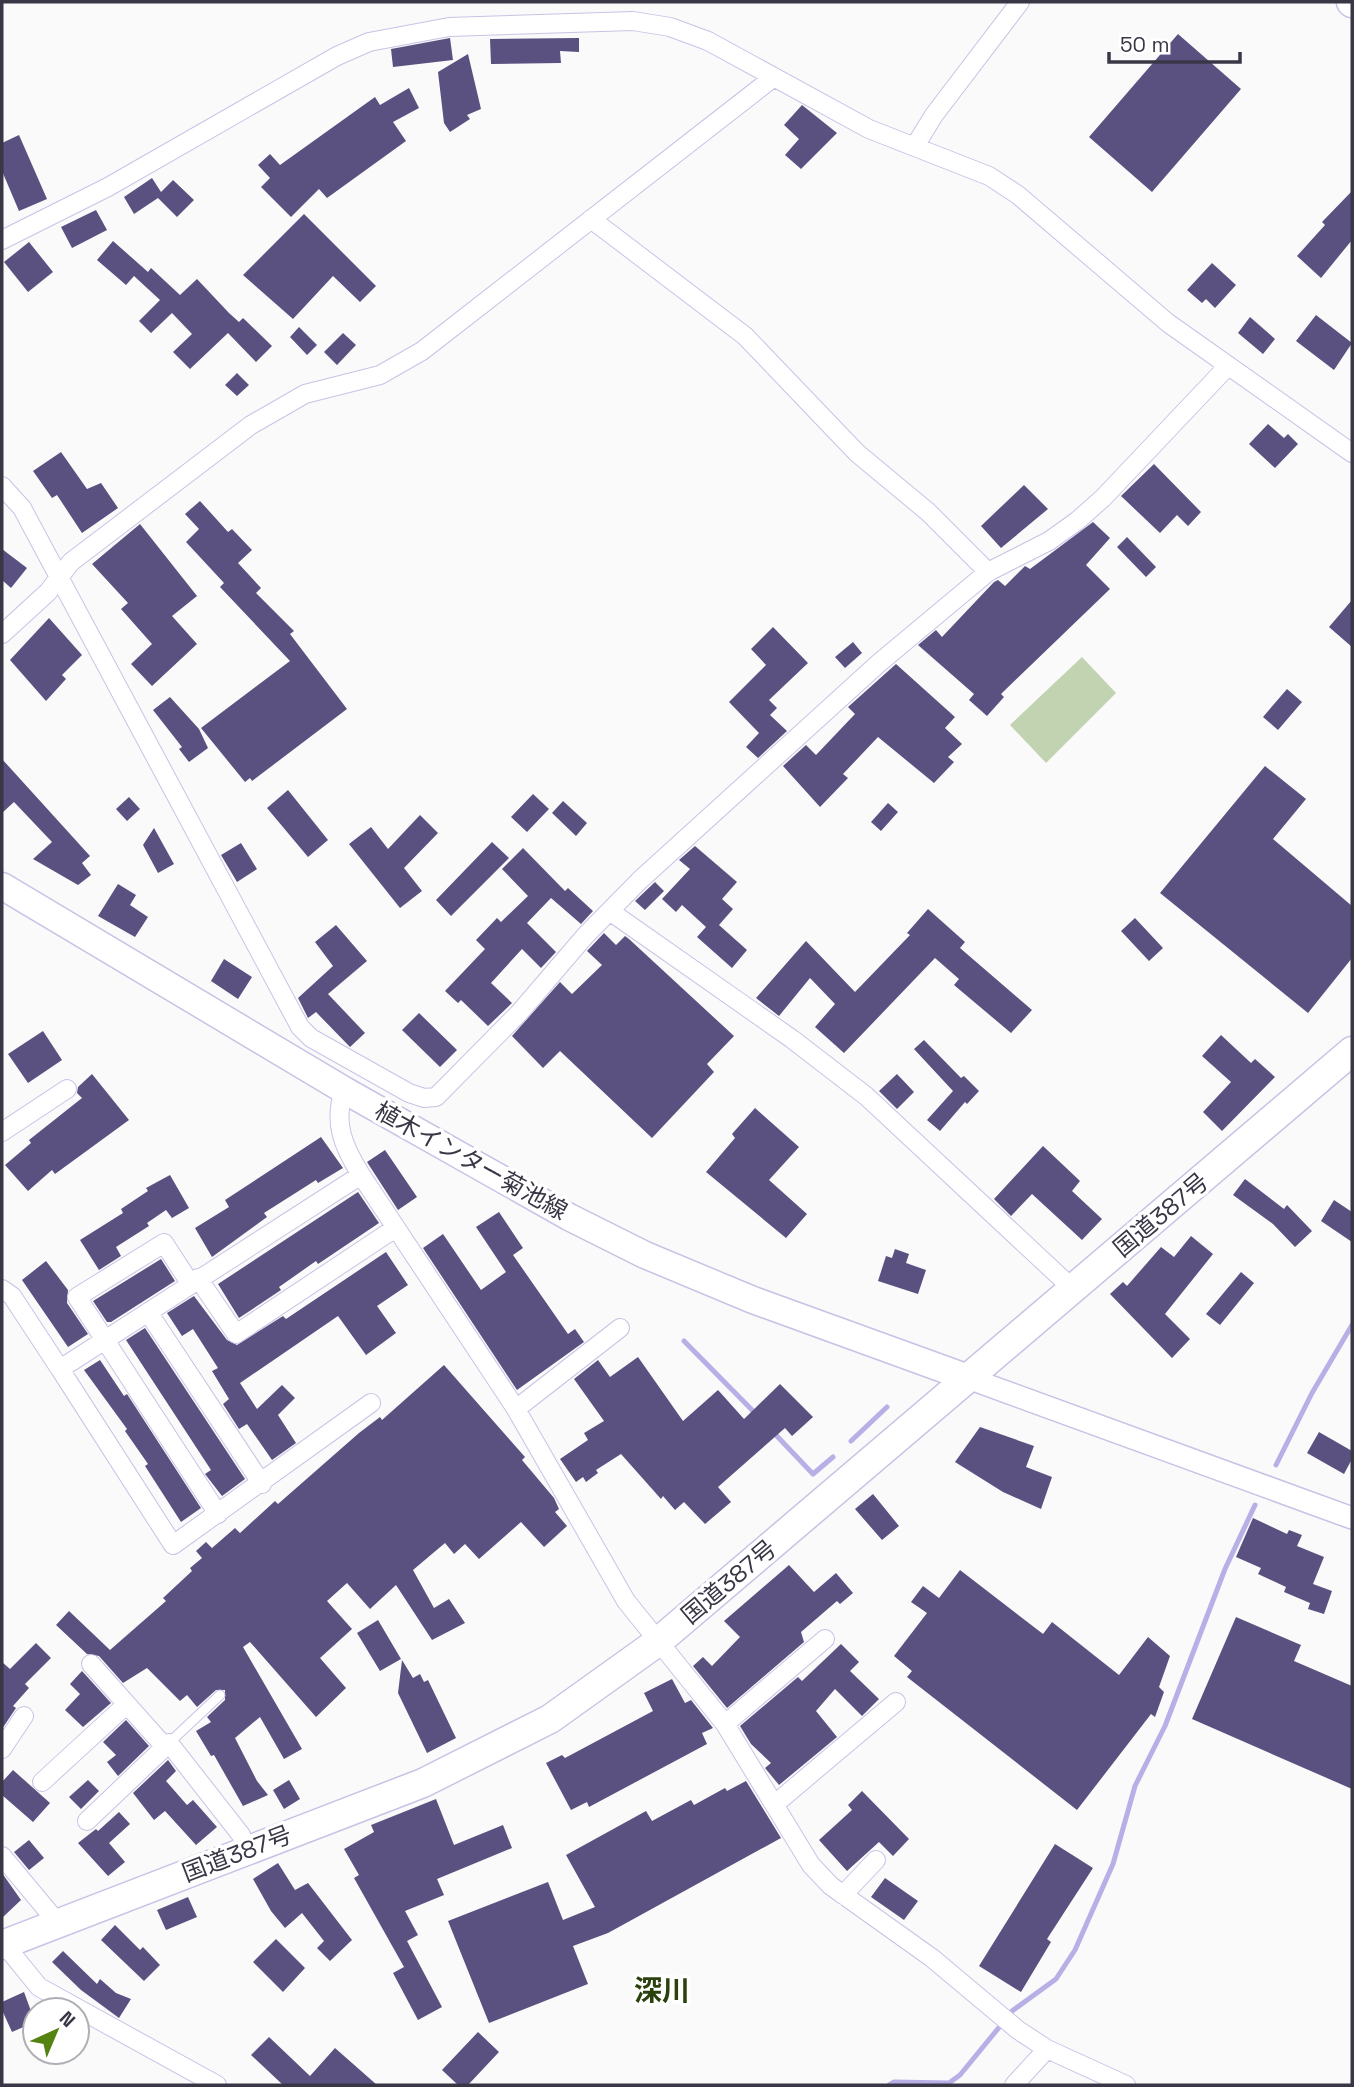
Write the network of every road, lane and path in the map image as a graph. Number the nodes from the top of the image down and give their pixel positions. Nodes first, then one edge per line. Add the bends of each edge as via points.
1 (1020, 2) edge
2 (774, 77) junction
3 (915, 146) junction
4 (591, 219) junction
5 (2, 240) edge
6 (1227, 367) junction
7 (1352, 453) edge
8 (2, 486) edge
9 (988, 572) junction
10 (57, 578) junction
11 (2, 634) edge
12 (2, 886) edge
13 (611, 912) junction
14 (311, 1038) junction
15 (1352, 1051) edge
16 (312, 1071) junction
17 (67, 1089) dead end
18 (344, 1090) junction
19 (2, 1132) edge
20 (361, 1175) junction
21 (394, 1229) junction
22 (194, 1280) junction
23 (2, 1289) edge
24 (1073, 1289) junction
25 (148, 1312) junction
26 (620, 1328) dead end
27 (104, 1340) junction
28 (60, 1369) junction
29 (968, 1378) junction
30 (372, 1403) dead end
31 (516, 1409) junction
32 (262, 1484) junction
33 (218, 1514) junction
34 (1352, 1518) edge
35 (825, 1639) dead end
36 (659, 1641) junction
37 (91, 1664) dead end
38 (220, 1695) dead end
39 (896, 1702) dead end
40 (127, 1704) junction
41 (24, 1716) dead end
42 (725, 1724) junction
43 (167, 1745) junction
44 (2, 1749) edge
45 (42, 1782) dead end
46 (775, 1804) junction
47 (87, 1821) dead end
48 (246, 1850) junction
49 (2, 1856) edge
50 (876, 1860) dead end
51 (843, 1895) junction
52 (57, 1922) junction
53 (3, 1944) edge
54 (1047, 2049) junction
55 (217, 2085) edge
56 (1014, 2085) edge
57 (1126, 2085) edge

1 - 3 street
2 - 3 street via 869,129
2 - 4 street
2 - 5 street via 708,41 670,27 632,21 449,26 402,33 337,56 108,187
3 - 6 street via 989,176 1018,195 1168,323
4 - 9 street via 745,336 857,453 928,512
4 - 10 street via 422,351 380,375 305,394 251,425 71,562
6 - 7 street
6 - 9 street via 1077,521
8 - 10 street via 22,508
9 - 13 street via 767,764
10 - 11 street
10 - 14 street via 300,1027
12 - 16 main road, 植木インター菊池線
13 - 14 street via 436,1097 409,1093
13 - 24 street via 866,1096
14 - 16 street
15 - 24 highway, 国道387号
16 - 18 main road, 植木インター菊池線
17 - 19 street
18 - 20 street via 337,1116 341,1138
18 - 29 main road, 植木インター菊池線 via 494,1177 645,1255 753,1300
20 - 21 street
20 - 22 street
21 - 22 street via 236,1334
21 - 31 street
22 - 25 street
22 - 27 street via 164,1243 77,1297
23 - 28 street via 12,1296
24 - 29 highway, 国道387号
25 - 27 street
25 - 32 street
26 - 31 street
27 - 28 street
27 - 33 street
28 - 33 street via 173,1545
29 - 34 street
29 - 36 highway, 国道387号
30 - 32 street
31 - 36 street via 626,1601
32 - 33 street
35 - 42 street
36 - 42 street
36 - 48 highway, 国道387号 via 550,1719 485,1754 423,1783
37 - 40 street
38 - 43 lane
39 - 46 street
40 - 43 street
40 - 45 street
41 - 44 street
42 - 46 street
43 - 47 street
43 - 48 street via 240,1835
46 - 51 street via 811,1865
48 - 52 highway, 国道387号
49 - 52 street
50 - 51 street
51 - 54 street via 926,1953 1018,2031
52 - 53 highway, 国道387号
53 - 55 street via 39,1987
54 - 56 street
54 - 57 street

